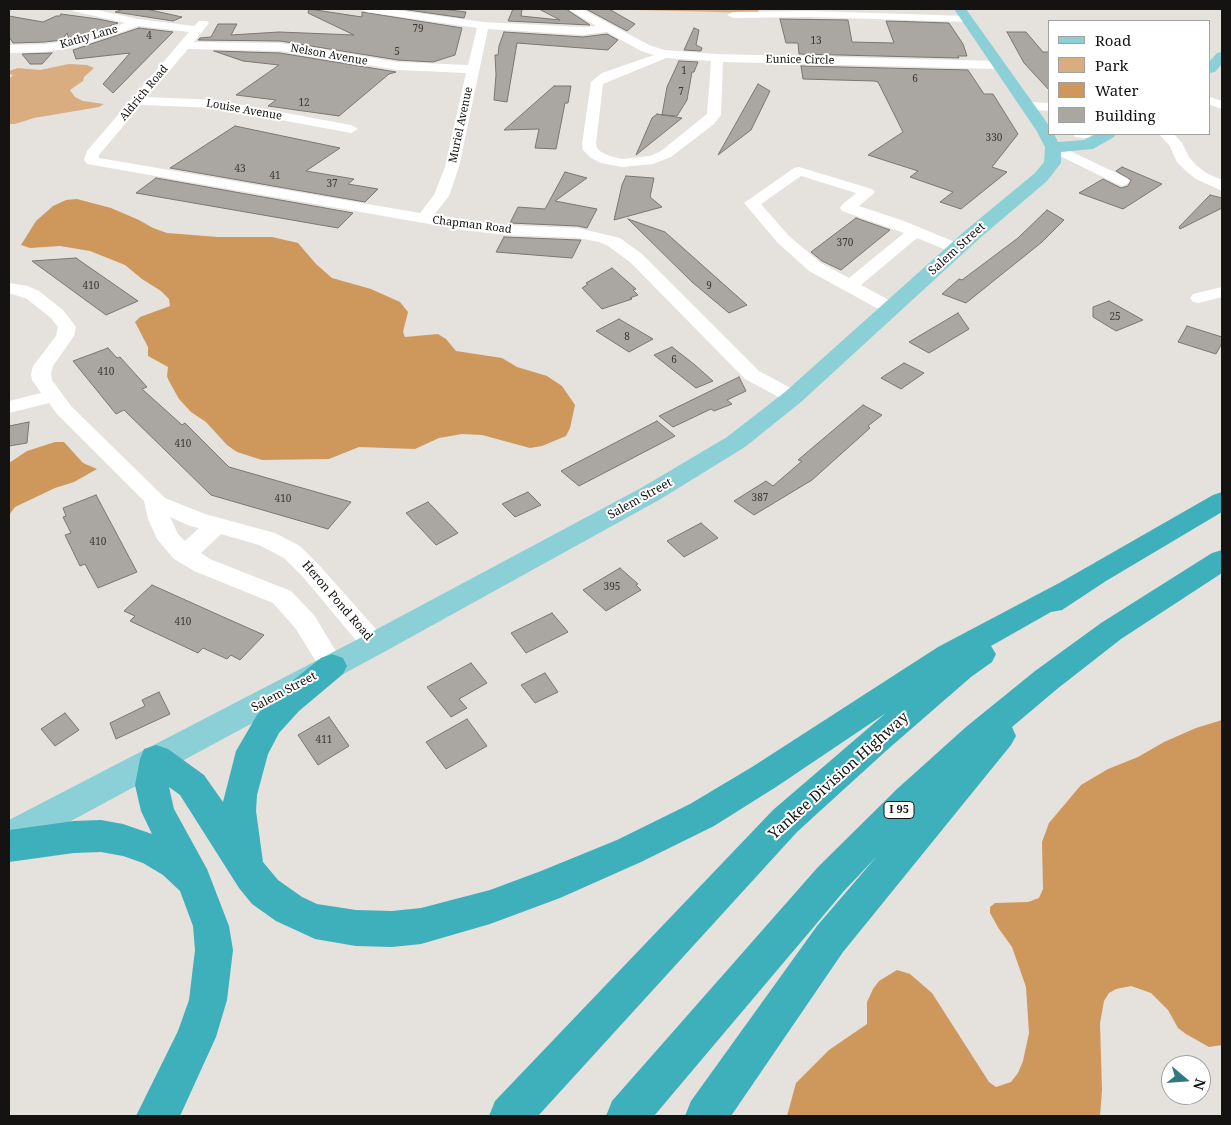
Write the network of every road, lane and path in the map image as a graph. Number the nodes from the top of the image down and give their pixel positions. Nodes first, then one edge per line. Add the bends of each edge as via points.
1 (77, 9) edge
2 (366, 9) edge
3 (574, 9) edge
4 (963, 14) edge
5 (733, 15) dead end
6 (138, 22) junction
7 (483, 25) junction
8 (608, 28) junction
9 (184, 45) junction
10 (9, 49) edge
11 (663, 54) junction
12 (1222, 56) edge
13 (717, 58) junction
14 (998, 65) junction
15 (1211, 68) edge
16 (473, 69) junction
17 (137, 101) junction
18 (1039, 106) edge
19 (351, 129) dead end
20 (1048, 133) edge
21 (1106, 135) edge
22 (1167, 135) edge
23 (1049, 136) edge
24 (95, 163) joint
25 (1122, 181) dead end
26 (1222, 186) edge
27 (424, 218) junction
28 (915, 232) junction
29 (956, 248) junction
30 (850, 286) junction
31 (9, 288) edge
32 (1222, 292) edge
33 (1199, 298) dead end
34 (890, 308) junction
35 (53, 396) junction
36 (793, 396) junction
37 (9, 407) edge
38 (1222, 501) edge
39 (157, 503) junction
40 (216, 525) junction
41 (185, 555) junction
42 (1222, 560) edge
43 (1068, 591) junction
44 (374, 644) junction
45 (332, 666) junction
46 (1046, 680) junction
47 (156, 759) junction
48 (9, 837) edge
49 (9, 846) edge
50 (252, 876) junction
51 (194, 881) junction
52 (156, 1116) edge
53 (510, 1116) edge
54 (627, 1116) edge
55 (706, 1116) edge

1 - 6 street
2 - 7 street
3 - 8 street, Eunice Circle
4 - 5 street
4 - 14 main road
6 - 9 street, Aldrich Road via 200,26
6 - 10 street, Kathy Lane via 66,46
7 - 8 street via 584,31
7 - 16 street, Muriel Avenue
8 - 11 street, Eunice Circle
9 - 16 street, Nelson Avenue via 280,47 398,66
9 - 17 street, Aldrich Road
11 - 13 street, Eunice Circle
11 - 13 street via 597,82 589,144 596,155 622,163 653,160 666,154 709,121 714,113
12 - 15 main road
13 - 14 street, Eunice Circle
14 - 18 main road
16 - 27 street, Muriel Avenue via 450,176 437,202
17 - 19 street, Louise Avenue via 216,104
17 - 24 street, Aldrich Road via 92,154 91,160
18 - 20 main road
21 - 23 main road via 1087,145
22 - 26 street via 1175,143 1184,162
23 - 25 street
23 - 29 main road, Salem Street via 1052,163 1041,177
24 - 27 street, Chapman Road
27 - 36 street, Chapman Road via 496,229 583,234 614,242 636,258 752,375
28 - 29 street
28 - 30 street
28 - 30 street via 848,208 867,192 799,171 752,203 783,239 815,267
29 - 34 main road, Salem Street
30 - 34 street
31 - 35 street, Heron Pond Road via 32,295 57,314 67,327 65,336 43,366 41,374
32 - 33 street
34 - 36 main road, Salem Street
35 - 37 street
35 - 39 street, Heron Pond Road
36 - 44 main road, Salem Street via 736,442 650,494
38 - 43 highway, Yankee Division Highway
39 - 40 street, Heron Pond Road via 182,515
39 - 41 street via 163,529
40 - 41 street
40 - 44 street, Heron Pond Road via 267,539 292,552
41 - 45 street via 202,566 282,597 305,622
42 - 46 highway, I 95 via 1111,631
43 - 50 highway via 949,655 702,815 602,863 490,907 421,926 392,930 356,928 303,916 265,892
43 - 53 highway, Yankee Division Highway via 960,669 785,822
44 - 45 main road, Salem Street
45 - 47 main road, Salem Street
45 - 50 highway via 288,702 268,724 252,751 242,780 239,811 246,860
46 - 54 highway, I 95 via 929,781 831,879
46 - 55 highway via 830,939
47 - 48 main road, Salem Street
47 - 50 highway via 192,785
47 - 51 highway via 152,785 158,811
49 - 51 highway via 74,837 101,836 123,840 166,856
51 - 52 highway via 211,926 214,950 208,1000 196,1037

